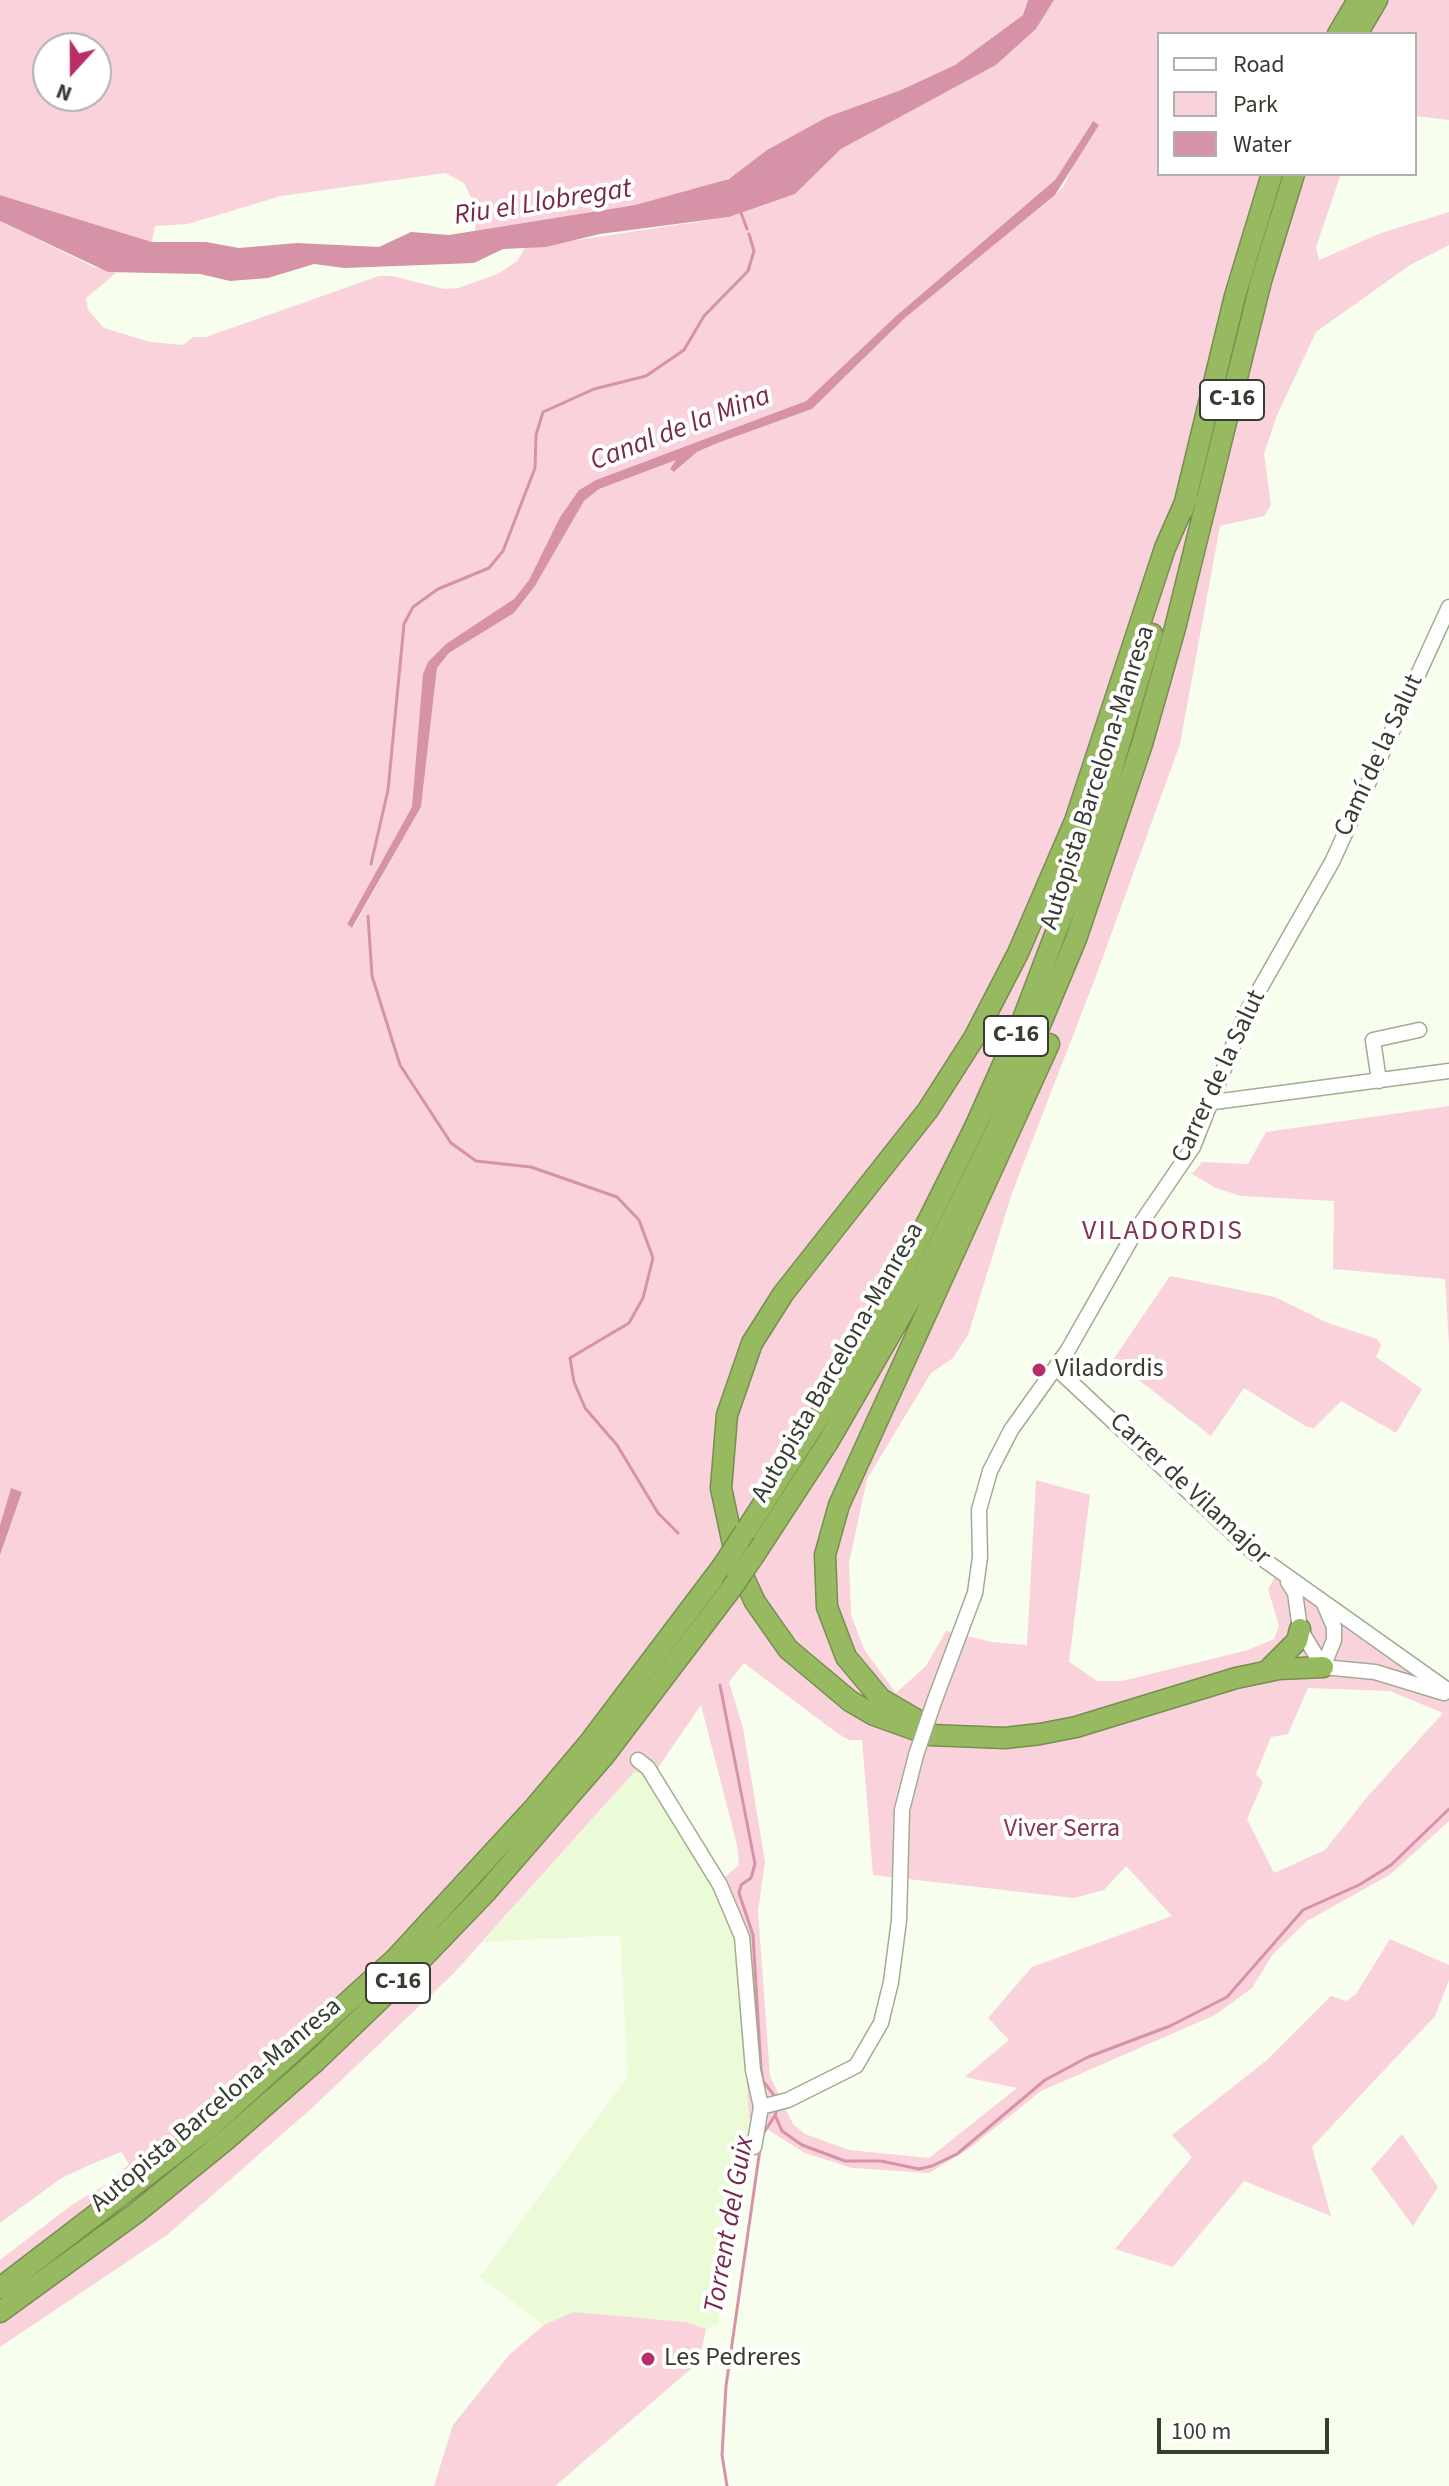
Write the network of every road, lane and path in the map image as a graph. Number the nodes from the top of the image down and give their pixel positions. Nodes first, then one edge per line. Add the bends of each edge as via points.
1 (1358, 0) edge
2 (1377, 0) edge
3 (1339, 32) edge
4 (1358, 32) edge
5 (1271, 176) edge
6 (1293, 176) edge
7 (1187, 498) junction
8 (1449, 607) edge
9 (1175, 628) junction
10 (1332, 862) joint
11 (1419, 1030) dead end
12 (1449, 1071) edge
13 (1379, 1081) junction
14 (1214, 1102) junction
15 (1057, 1369) junction
16 (1286, 1578) junction
17 (1324, 1604) junction
18 (1300, 1629) junction
19 (1323, 1667) junction
20 (1267, 1671) junction
21 (1449, 1693) edge
22 (957, 1736) junction
23 (638, 1760) dead end
24 (766, 2106) junction
25 (754, 2147) dead end
26 (0, 2288) edge
27 (0, 2312) edge

1 - 3 highway
2 - 4 highway
5 - 7 highway, Autopista Barcelona-Manresa / C-16 via 1235,296
6 - 9 highway, Autopista Barcelona-Manresa / C-16 via 1261,281
7 - 22 highway via 1165,548 1075,821 999,993 928,1110 767,1318 742,1367 727,1415 721,1468 727,1528 737,1563 771,1627 810,1671 850,1701 930,1735
7 - 26 highway, Autopista Barcelona-Manresa / C-16, bridge via 1124,737 1021,1024 899,1279 832,1398 722,1567 589,1743 395,1959 211,2126
8 - 10 street, Camí de la Salut
9 - 22 highway via 1150,747 1059,1020 839,1505 825,1555 827,1607 855,1671 899,1711
9 - 27 highway, Autopista Barcelona-Manresa / C-16, bridge via 1110,846 1040,1032 994,1135 889,1339 731,1589 595,1767 412,1969 227,2139
10 - 14 street, Carrer de la Salut via 1246,1013
11 - 13 street via 1373,1040
12 - 13 street
13 - 14 street
14 - 15 street, Carrer de la Salut via 1193,1147 1135,1232
15 - 16 street, Carrer de Vilamajor
15 - 24 street, Carrer de la Salut, bridge via 1000,1450 979,1510 975,1593 916,1755 902,1810 899,1920 881,2023 856,2066
16 - 17 street, Carrer de Vilamajor
16 - 18 street via 1295,1593
17 - 19 street via 1334,1640
17 - 21 street, Carrer de Vilamajor
18 - 19 street
18 - 20 highway via 1297,1641
19 - 20 highway
19 - 21 street via 1390,1675
20 - 22 highway via 1052,1732 1005,1738
23 - 24 street via 655,1778 720,1885 742,1937 753,2070
24 - 25 street

